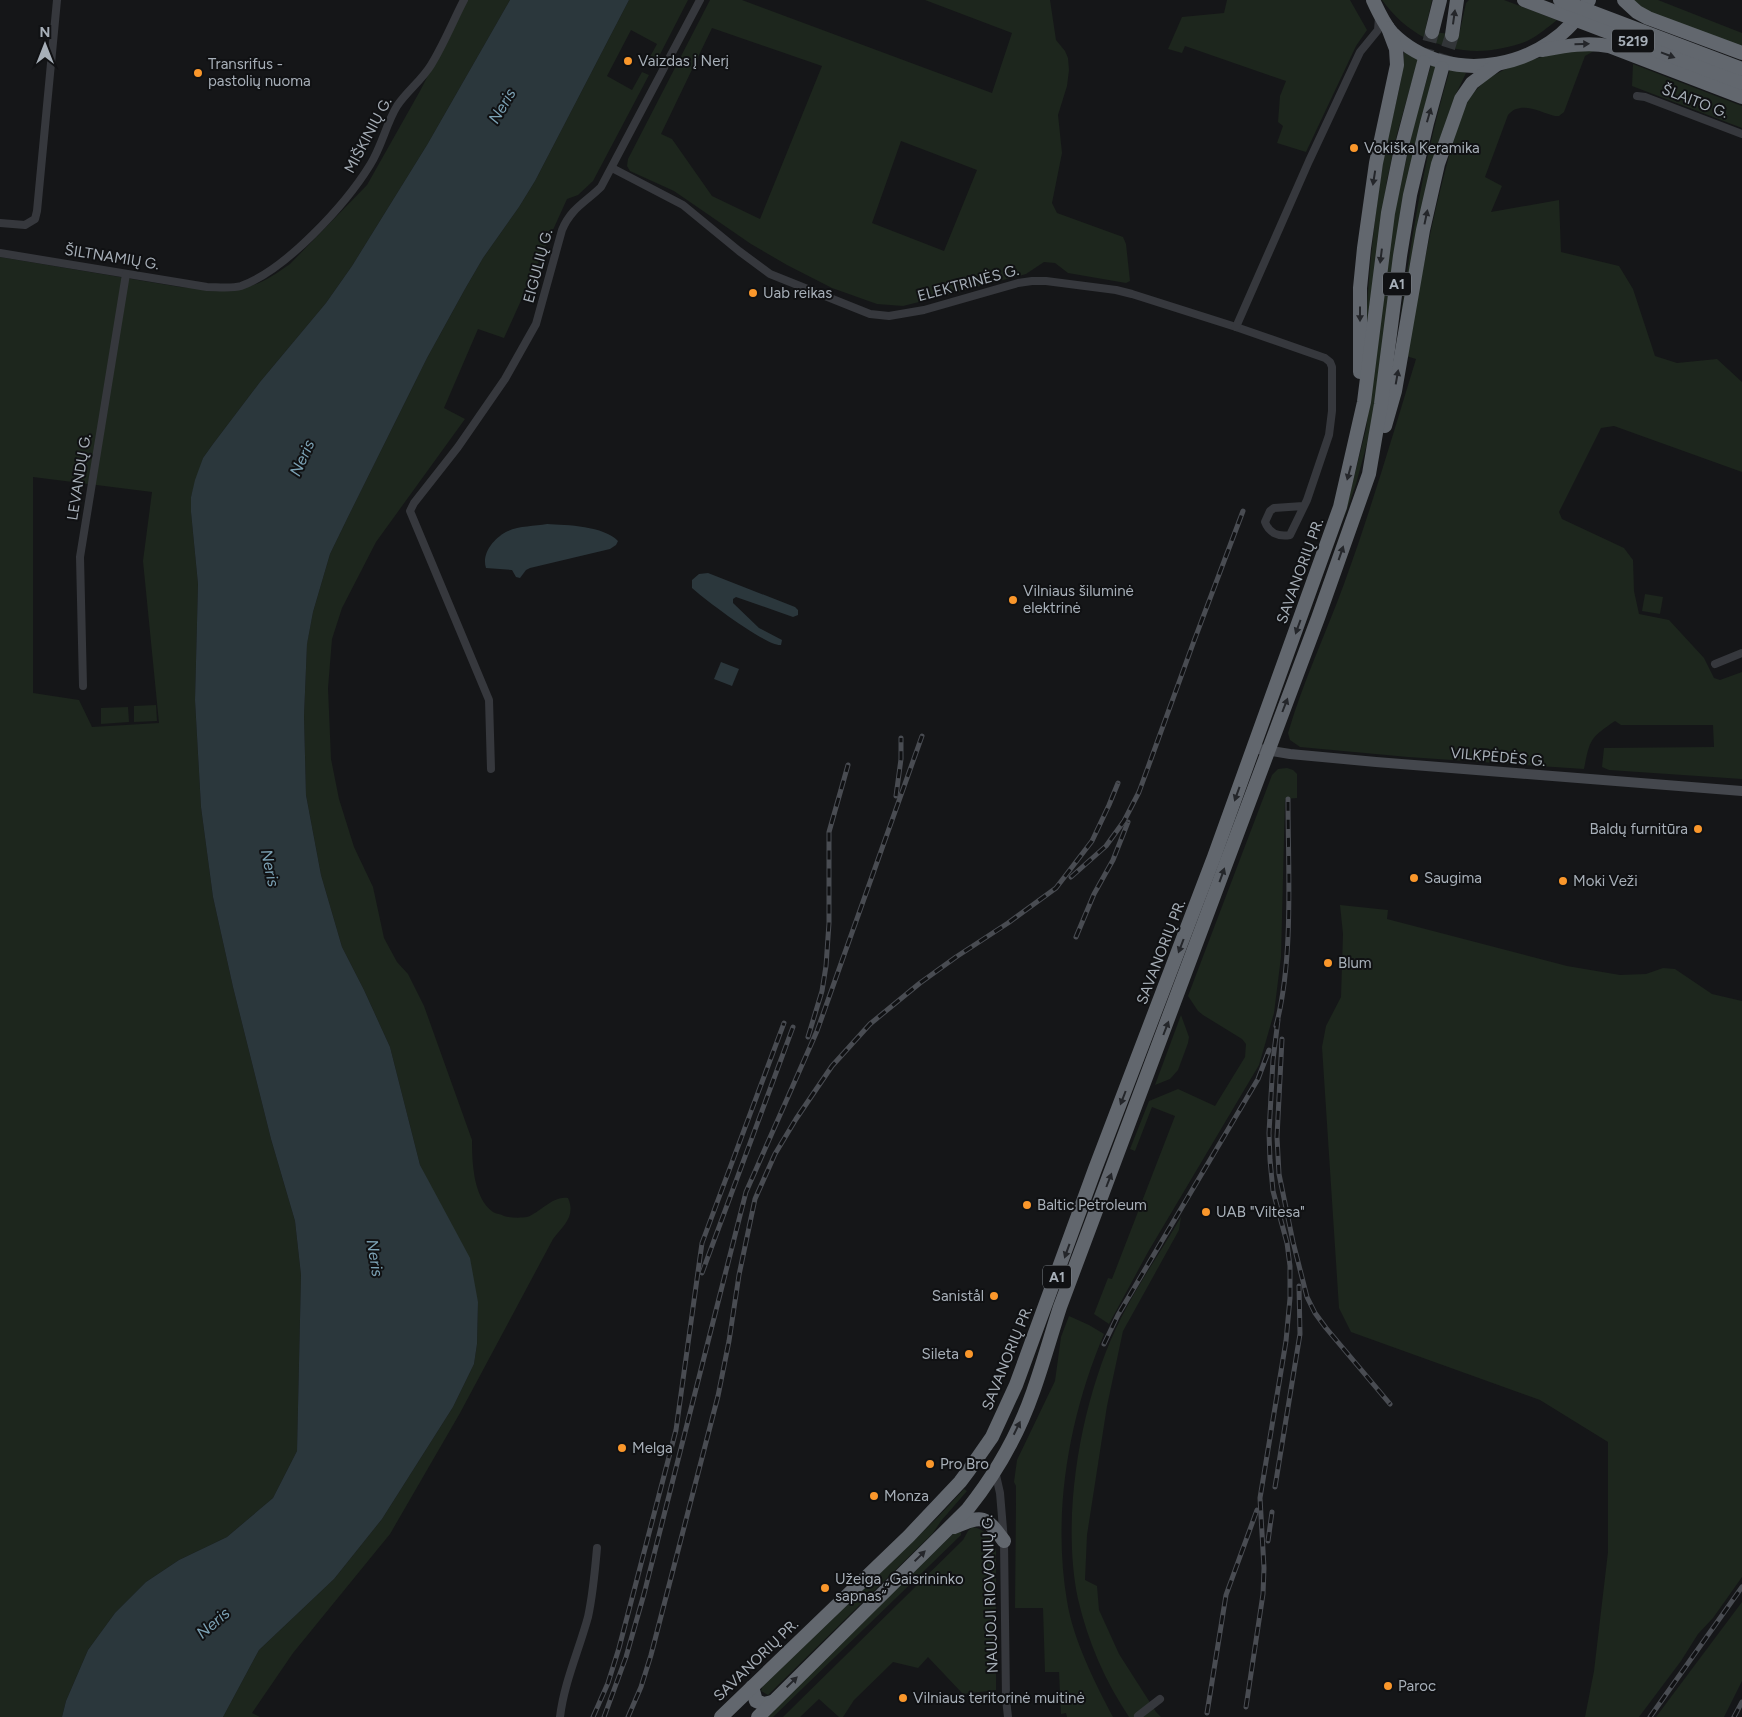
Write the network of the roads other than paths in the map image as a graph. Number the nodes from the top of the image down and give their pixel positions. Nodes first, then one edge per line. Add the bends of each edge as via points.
1 (57, 0) edge
2 (464, 0) edge
3 (700, 0) edge
4 (1440, 0) edge
5 (1457, 0) edge
6 (1524, 0) edge
7 (1560, 0) edge
8 (1589, 0) edge
9 (1624, 0) edge
10 (1375, 5) edge
11 (1388, 28) junction
12 (1432, 32) tunnel mouth
13 (1452, 35) tunnel mouth
14 (1372, 38) junction
15 (1534, 51) junction
16 (1397, 52) junction
17 (1742, 53) edge
18 (1424, 62) tunnel mouth
19 (1496, 65) junction
20 (1442, 68) tunnel mouth
21 (1742, 69) edge
22 (1742, 83) edge
23 (1638, 96) dead end
24 (1742, 97) edge
25 (1742, 134) edge
26 (612, 168) junction
27 (0, 223) edge
28 (0, 253) edge
29 (126, 274) junction
30 (220, 287) joint
31 (1236, 327) junction
32 (1359, 425) junction
33 (1369, 474) junction
34 (1303, 506) junction
35 (1742, 653) edge
36 (1715, 664) dead end
37 (83, 686) dead end
38 (1253, 748) junction
39 (1268, 751) junction
40 (491, 769) dead end
41 (1742, 791) edge
42 (982, 1452) junction
43 (995, 1471) junction
44 (948, 1529) junction
45 (1004, 1541) junction
46 (597, 1548) dead end
47 (752, 1687) junction
48 (1160, 1699) dead end
49 (772, 1702) junction
50 (1138, 1716) edge
51 (560, 1717) edge
52 (721, 1717) edge
53 (758, 1717) edge
54 (1008, 1717) edge

1 - 27 street via 35,219 25,225
2 - 30 street, MIŠKINIŲ G. via 431,65 396,108 382,143 356,185 294,253 272,270 239,286
3 - 26 street, EIGULIŲ G.
4 - 12 highway
13 -> 5 highway
6 -> 22 highway, 5219, bridge
7 - 21 highway, 5219, bridge
8 - 15 highway via 1563,32
9 - 17 highway via 1648,18
10 - 11 highway
10 - 14 street via 1378,30
11 - 16 highway
11 - 19 highway via 1404,42 1437,60 1458,65
14 - 16 street via 1387,38
14 - 31 street via 1360,52
15 - 19 highway
15 -> 24 highway via 1572,44 1609,46
16 -> 32 highway via 1395,77 1376,162 1361,270
18 -> 32 highway, SAVANORIŲ PR. / A1 via 1388,213
33 -> 19 highway via 1395,391 1438,164 1461,99 1472,83
33 -> 20 highway, SAVANORIŲ PR. / A1 via 1404,226 1418,157
23 - 25 street, ŠLAITO G.
26 - 31 street, ELEKTRINĖS G. via 683,205 770,274 870,314 899,315 1018,283 1046,281 1132,294
26 - 40 street, EIGULIŲ G. via 601,186 567,218 536,324 505,379 410,511 489,700
28 - 29 street, ŠILTNAMIŲ G.
29 - 30 street, ŠILTNAMIŲ G.
29 - 37 street, LEVANDŲ G. via 80,557
31 - 34 street, ELEKTRINĖS G. via 1320,356 1332,367 1329,435 1308,500
32 -> 38 highway, SAVANORIŲ PR. / A1 via 1340,507
39 -> 33 highway, SAVANORIŲ PR. / A1
34 - 34 street, ELEKTRINĖS G. via 1290,535 1277,535 1268,529 1265,522 1274,508
35 - 36 street
38 - 39 main road, VILKPĖDĖS G.
38 -> 42 highway, SAVANORIŲ PR. / A1 via 1016,1384
39 - 41 main road, VILKPĖDĖS G.
43 -> 39 highway, SAVANORIŲ PR. / A1 via 1032,1394 1060,1307
42 - 43 highway
42 - 47 highway, SAVANORIŲ PR. / A1 via 934,1510
43 - 44 highway, SAVANORIŲ PR. / A1 via 967,1510
43 - 45 street, NAUJOJI RIOVONIŲ G.
44 - 45 highway via 983,1519
49 -> 44 highway, SAVANORIŲ PR. / A1
45 - 54 street, NAUJOJI RIOVONIŲ G.
46 - 51 street via 588,1616
47 - 49 highway via 756,1701
47 - 52 highway, SAVANORIŲ PR. / A1
48 - 50 street
49 - 53 highway, SAVANORIŲ PR. / A1

